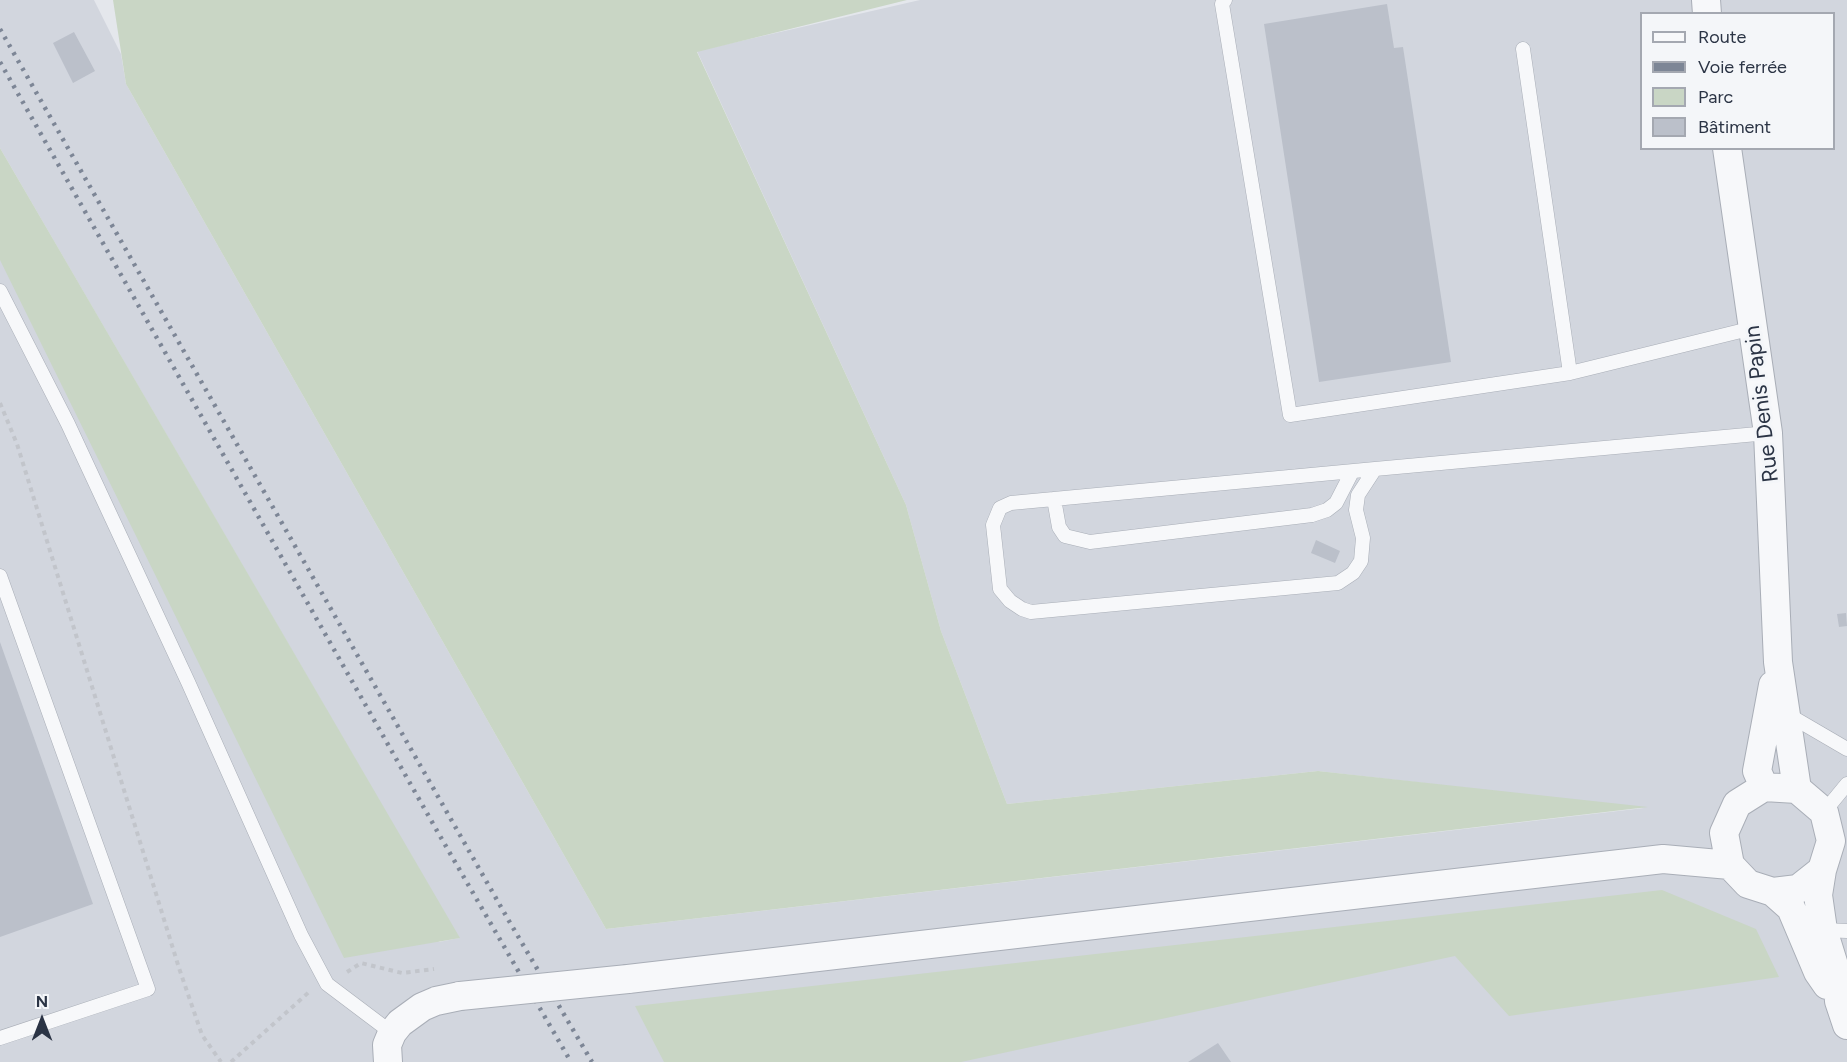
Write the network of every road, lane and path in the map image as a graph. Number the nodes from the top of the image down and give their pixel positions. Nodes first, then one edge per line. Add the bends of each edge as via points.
1 (1225, 0) edge
2 (1523, 49) dead end
3 (1727, 150) edge
4 (0, 291) edge
5 (1753, 328) junction
6 (1570, 373) junction
7 (0, 403) edge
8 (1768, 433) junction
9 (1375, 469) junction
10 (1352, 472) junction
11 (1054, 499) junction
12 (0, 576) edge
13 (1778, 662) junction
14 (1786, 713) junction
15 (1847, 749) edge
16 (1847, 784) edge
17 (1764, 787) junction
18 (1797, 789) junction
19 (1824, 812) junction
20 (1724, 833) junction
21 (1664, 859) junction
22 (1730, 865) junction
23 (1822, 870) junction
24 (1773, 892) junction
25 (1835, 931) edge
26 (442, 968) dead end
27 (327, 984) junction
28 (1843, 1013) edge
29 (392, 1033) junction
30 (0, 1038) edge
31 (221, 1062) edge
32 (231, 1062) edge
33 (388, 1062) edge

1 - 6 lane via 1222,4 1290,415
2 - 6 lane
3 - 5 street, Rue Denis Papin
4 - 27 lane via 68,424
5 - 6 lane
5 - 8 street, Rue Denis Papin
7 - 31 path via 17,444 198,1024
8 - 9 lane
8 - 13 street, Rue Denis Papin
9 - 10 lane
9 - 11 lane via 1358,495 1356,510 1363,538 1361,561 1353,573 1338,583 1031,612 1010,601 1000,589 993,525 1000,508 1011,503
10 - 11 lane
10 - 11 lane via 1336,503 1312,515 1090,542 1065,536 1059,527
12 - 30 lane via 148,989
13 - 14 street, Rue Denis Papin
13 - 17 street, Rue Denis Papin via 1757,771
14 - 15 lane
14 - 18 street, Rue Denis Papin
16 - 19 lane
17 - 18 street
17 - 20 street via 1737,804
18 - 19 street
19 - 23 street via 1832,841
20 - 21 street
20 - 22 street
21 - 22 street
21 - 29 street, bridge via 628,980 460,996 423,1006
22 - 24 street via 1748,884
23 - 24 street via 1798,889
23 - 25 street via 1818,895
24 - 28 street via 1791,908 1818,972
25 - 28 street
26 - 27 path via 402,973 361,963
27 - 29 lane
27 - 32 path via 310,991
29 - 33 street via 387,1045

